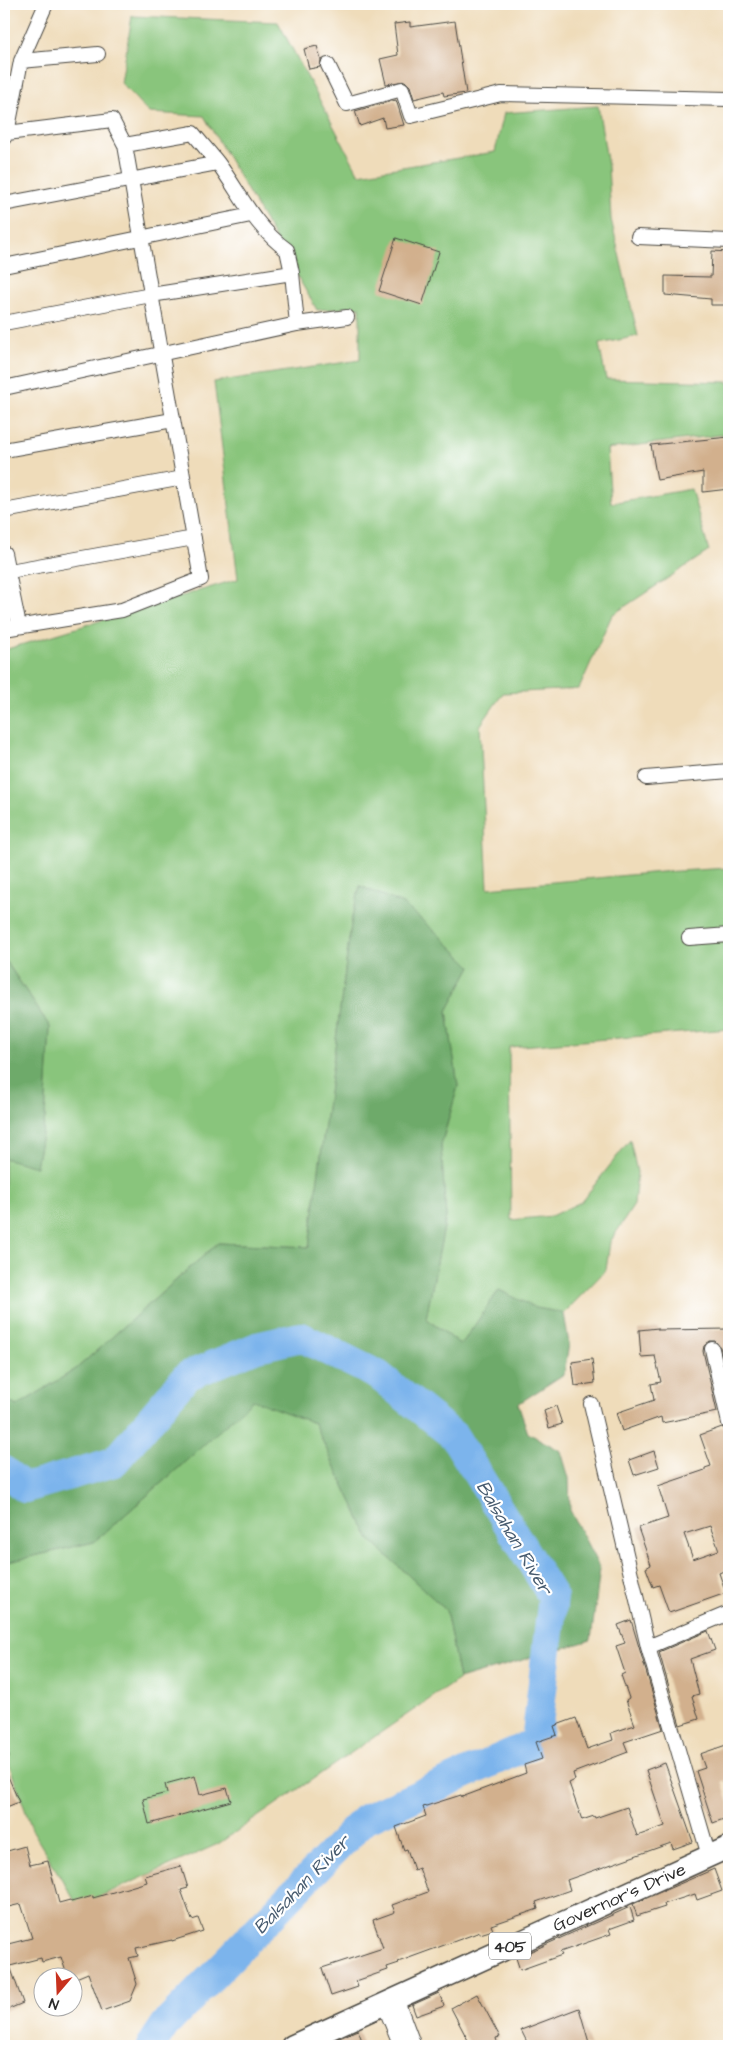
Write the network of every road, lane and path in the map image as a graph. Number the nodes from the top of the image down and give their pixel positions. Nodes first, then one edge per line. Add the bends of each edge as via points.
1 (46, 4) edge
2 (98, 54) dead end
3 (21, 62) junction
4 (328, 65) dead end
5 (729, 99) edge
6 (5, 136) edge
7 (125, 145) junction
8 (218, 164) junction
9 (131, 179) junction
10 (4, 204) edge
11 (251, 215) junction
12 (638, 237) dead end
13 (141, 238) junction
14 (729, 241) edge
15 (4, 266) edge
16 (292, 273) junction
17 (151, 295) junction
18 (348, 317) dead end
19 (4, 323) edge
20 (296, 324) junction
21 (162, 354) junction
22 (4, 388) edge
23 (173, 420) junction
24 (4, 450) edge
25 (183, 478) junction
26 (4, 511) edge
27 (194, 538) junction
28 (4, 553) edge
29 (6, 572) edge
30 (19, 626) junction
31 (4, 629) edge
32 (729, 771) edge
33 (646, 778) dead end
34 (729, 935) edge
35 (689, 938) dead end
36 (712, 1349) dead end
37 (591, 1404) dead end
38 (729, 1423) edge
39 (729, 1613) edge
40 (648, 1647) junction
41 (729, 1847) edge
42 (709, 1856) junction
43 (393, 2010) junction
44 (292, 2046) edge
45 (401, 2046) edge
46 (414, 2046) edge

1 - 3 street
2 - 3 street
3 - 6 street
4 - 5 street via 347,104 402,89 411,116 501,94
6 - 7 street via 112,120
7 - 8 street via 193,133
7 - 9 street
8 - 9 street
8 - 11 street
9 - 10 street
9 - 13 street
11 - 13 street
11 - 16 street via 271,238 287,250
12 - 14 street
13 - 15 street
13 - 17 street
16 - 17 street
16 - 20 street
17 - 19 street
17 - 21 street
18 - 20 street
20 - 21 street
21 - 22 street
21 - 23 street
23 - 24 street
23 - 25 street
25 - 26 street
25 - 27 street
27 - 29 street
27 - 30 street via 201,579 122,610
28 - 29 street
29 - 30 street
30 - 31 street
32 - 33 street
34 - 35 street
36 - 38 street
37 - 40 street
39 - 40 street
40 - 42 street
41 - 42 main road, Governor's Drive / 405
42 - 43 main road, Governor's Drive / 405
43 - 44 main road, Governor's Drive / 405
43 - 45 street
43 - 46 street

